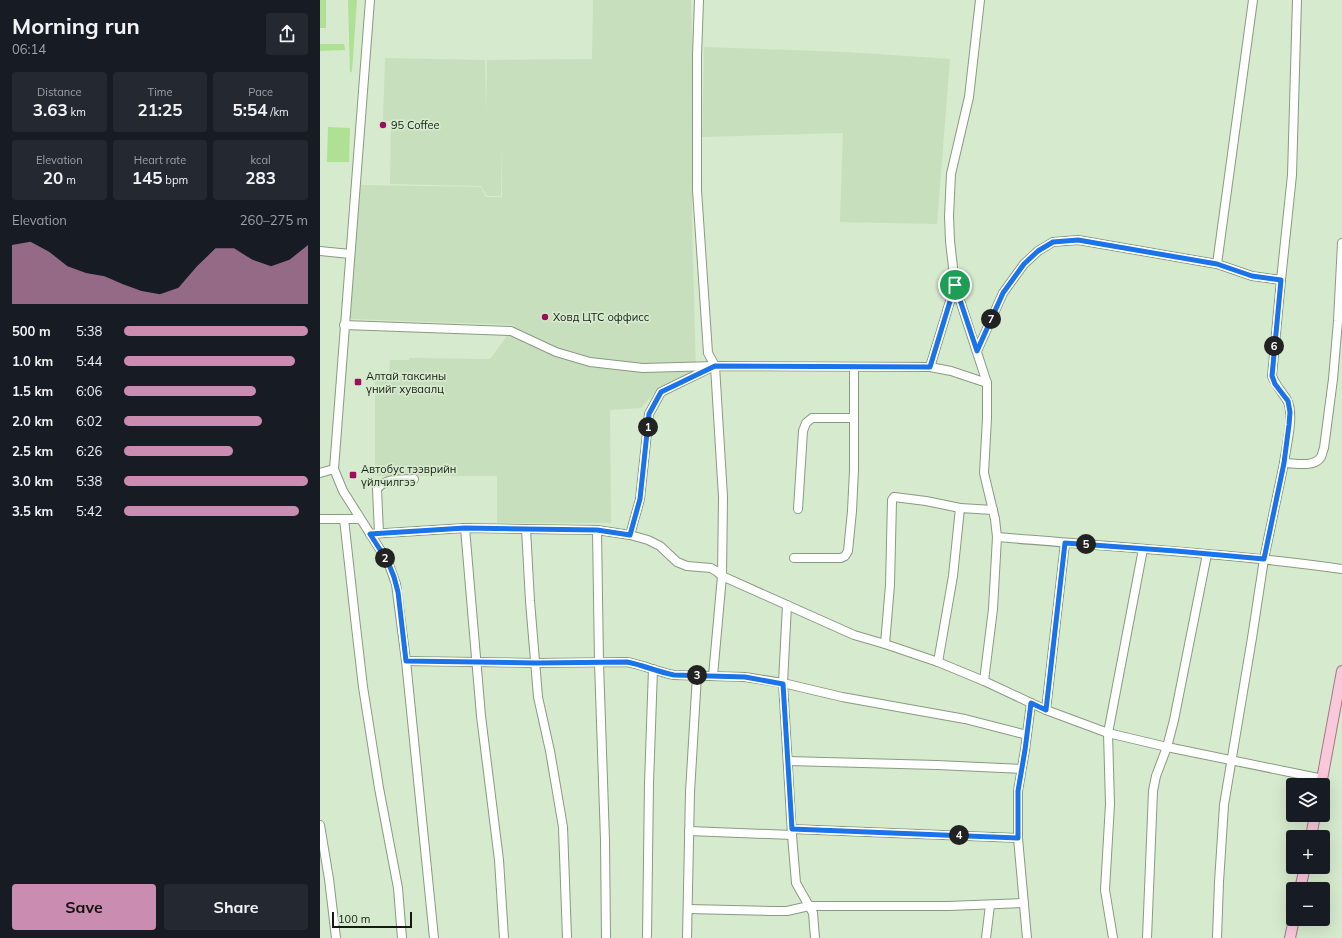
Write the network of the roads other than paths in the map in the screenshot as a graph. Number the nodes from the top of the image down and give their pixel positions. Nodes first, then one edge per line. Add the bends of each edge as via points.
1 (370, 0) edge
2 (699, 0) edge
3 (980, 0) edge
4 (1253, 0) edge
5 (1297, 0) edge
6 (1342, 244) edge
7 (320, 251) edge
8 (350, 254) junction
9 (1217, 264) junction
10 (1281, 280) junction
11 (955, 285) junction
12 (344, 325) junction
13 (977, 351) junction
14 (715, 366) junction
15 (854, 367) junction
16 (930, 367) junction
17 (987, 383) junction
18 (853, 418) junction
19 (1284, 463) junction
20 (334, 468) junction
21 (320, 473) edge
22 (414, 480) dead end
23 (960, 508) junction
24 (798, 510) dead end
25 (993, 510) junction
26 (320, 519) edge
27 (344, 519) junction
28 (360, 519) junction
29 (465, 528) junction
30 (526, 529) junction
31 (597, 530) junction
32 (379, 533) junction
33 (370, 534) junction
34 (630, 535) junction
35 (997, 537) junction
36 (1065, 543) junction
37 (1143, 549) junction
38 (1208, 554) junction
39 (794, 558) dead end
40 (1264, 559) junction
41 (1342, 569) edge
42 (722, 576) junction
43 (787, 605) junction
44 (886, 644) junction
45 (406, 661) junction
46 (476, 662) junction
47 (599, 662) junction
48 (938, 662) junction
49 (536, 663) junction
50 (653, 669) junction
51 (1342, 671) edge
52 (697, 675) junction
53 (713, 676) junction
54 (984, 681) junction
55 (783, 684) junction
56 (1031, 703) junction
57 (1046, 710) junction
58 (1108, 733) junction
59 (1027, 735) junction
60 (1167, 747) junction
61 (1232, 760) junction
62 (788, 761) junction
63 (1021, 769) junction
64 (1306, 778) edge
65 (1323, 778) edge
66 (320, 825) edge
67 (689, 831) junction
68 (792, 832) junction
69 (1018, 838) junction
70 (1024, 903) junction
71 (990, 905) junction
72 (809, 906) junction
73 (688, 909) junction
74 (1293, 926) edge
75 (647, 936) dead end
76 (336, 938) edge
77 (402, 938) edge
78 (434, 938) edge
79 (504, 938) edge
80 (567, 938) edge
81 (606, 938) edge
82 (687, 938) edge
83 (815, 938) edge
84 (986, 938) edge
85 (1027, 938) edge
86 (1112, 938) edge
87 (1147, 938) edge
88 (1217, 938) edge
89 (1290, 938) edge

1 - 8 street
2 - 14 street via 697,190 708,353
3 - 11 street via 969,97 950,187 949,228
4 - 9 street
5 - 10 street via 1292,175
6 - 19 street via 1333,379 1324,448 1321,458 1314,463
7 - 8 street
8 - 12 street
9 - 10 street via 1252,276
9 - 13 street via 1078,240 1053,242 1024,264 1003,293
10 - 19 street via 1272,376 1288,401 1290,412
11 - 13 street
11 - 16 street
12 - 14 street via 511,331 556,352 590,362 643,368
12 - 20 street
13 - 17 street
14 - 15 street
14 - 34 street via 661,392 649,414 640,499
14 - 42 street via 723,498
15 - 16 street
15 - 18 street
16 - 17 street via 952,371
17 - 25 street via 988,418 984,473
18 - 24 street via 812,418 806,423 801,449
18 - 39 street via 852,511 846,556
19 - 40 street
20 - 21 street
20 - 28 street via 342,491
22 - 32 street via 393,480 382,483 377,489
23 - 25 street
23 - 44 street via 920,500 894,497 892,500
23 - 48 street via 953,576
25 - 35 street
26 - 27 street
27 - 28 street
27 - 77 street via 363,687 398,888
28 - 33 street
29 - 30 street
29 - 32 street
29 - 46 street
30 - 31 street
30 - 49 street
31 - 34 street
31 - 47 street
32 - 33 street
33 - 45 street via 388,562 394,577
34 - 42 street via 660,546 677,562 687,566 710,568
35 - 36 street
35 - 54 street
36 - 37 street
36 - 57 street
37 - 38 street
37 - 58 street
38 - 40 street
38 - 60 street
40 - 41 street
40 - 61 street
42 - 43 street
42 - 53 street
43 - 44 street via 854,635
43 - 55 street
44 - 48 street
45 - 46 street
45 - 78 street
46 - 49 street
46 - 79 street via 499,860
47 - 49 street
47 - 50 street via 627,662
47 - 81 street
48 - 54 street
49 - 80 street via 538,698 563,827
50 - 52 street via 674,675
50 - 75 street
51 - 65 main road
52 - 53 street
52 - 67 street
53 - 55 street via 745,677
54 - 56 street
55 - 59 street via 965,719
55 - 62 street
56 - 57 street
56 - 59 street
57 - 58 street
58 - 60 street
58 - 86 street via 1110,804 1106,890
59 - 63 street
60 - 61 street
60 - 87 street via 1153,791
61 - 64 street
61 - 88 street via 1224,805
62 - 63 street
62 - 68 street
63 - 69 street via 1018,791
66 - 76 street
67 - 68 street
67 - 73 street
68 - 69 street
68 - 72 street via 796,884
69 - 70 street
70 - 71 street
70 - 85 street
71 - 72 street
71 - 84 street
72 - 73 street via 787,911
72 - 83 street via 813,913
73 - 82 street
74 - 89 main road

